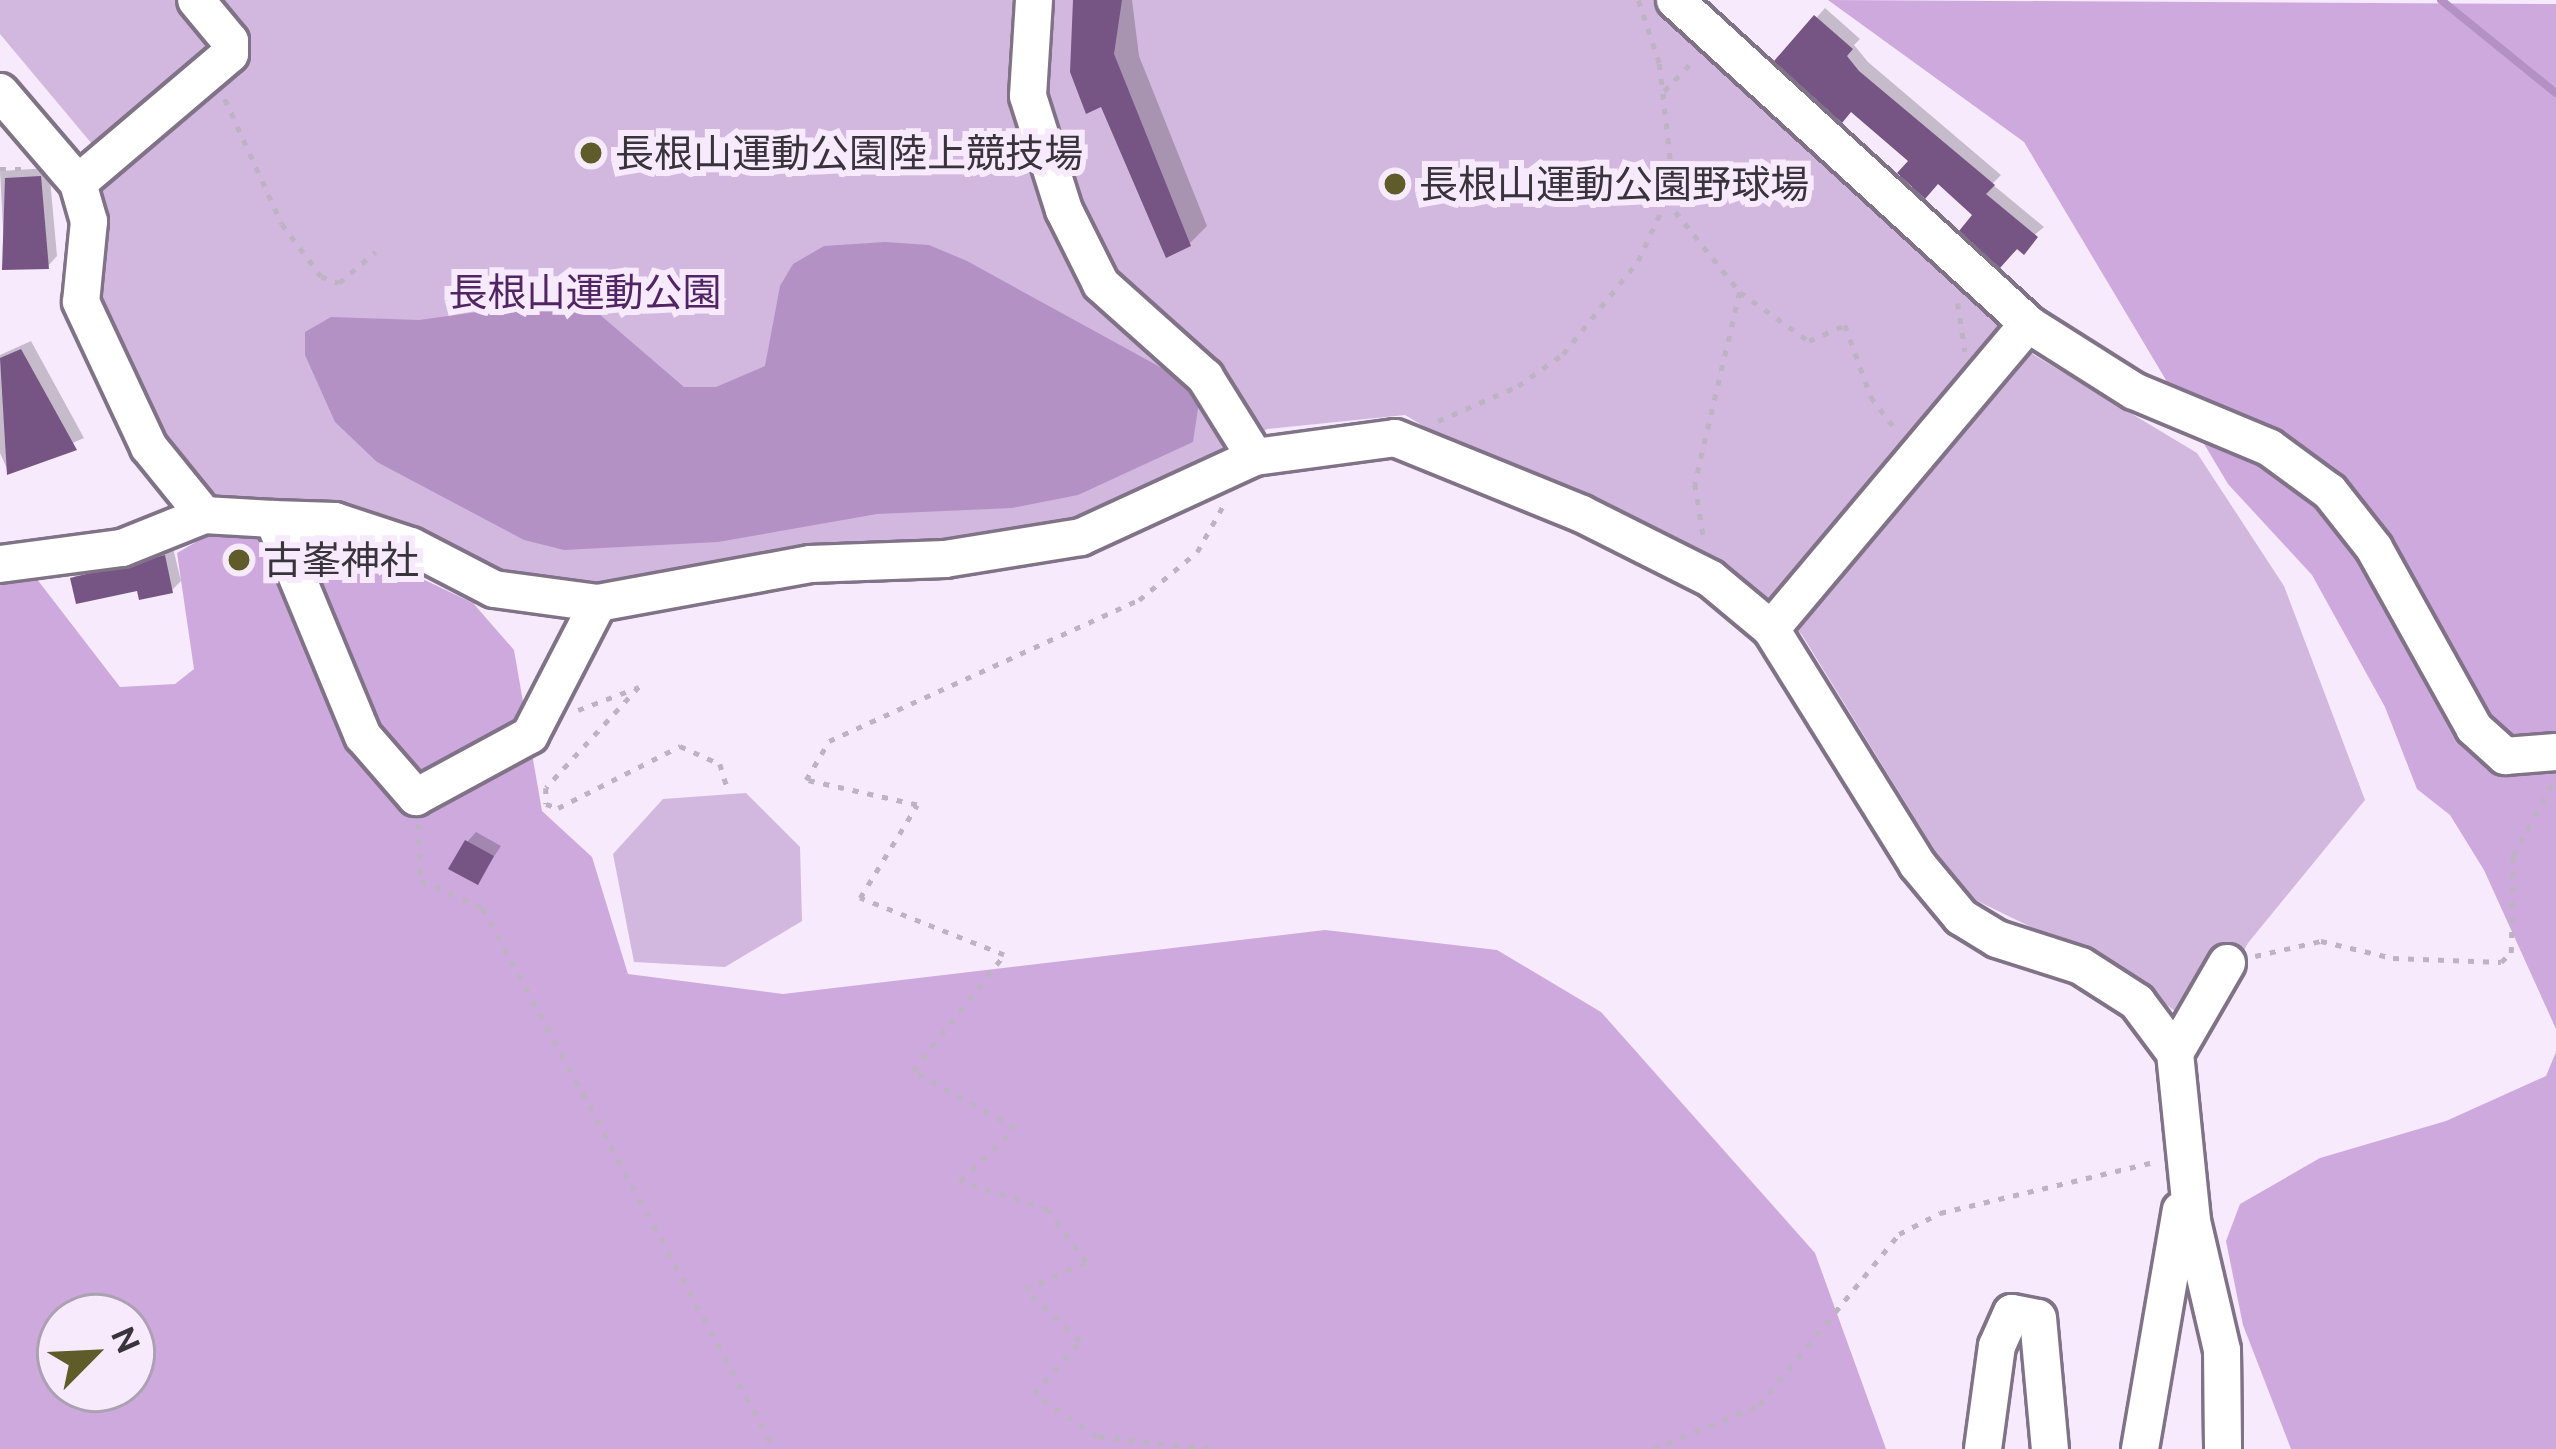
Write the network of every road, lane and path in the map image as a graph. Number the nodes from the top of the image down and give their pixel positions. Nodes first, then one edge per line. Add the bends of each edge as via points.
1 (196, 0) edge
2 (1034, 0) edge
3 (1640, 0) edge
4 (1666, 7) edge
5 (1698, 55) dead end
6 (211, 73) junction
7 (1664, 91) junction
8 (0, 92) edge
9 (78, 183) junction
10 (1666, 200) junction
11 (375, 251) dead end
12 (1950, 282) dead end
13 (1740, 292) junction
14 (2028, 324) junction
15 (1960, 363) dead end
16 (1395, 438) junction
17 (1903, 439) dead end
18 (1256, 457) junction
19 (1219, 481) junction
20 (204, 515) junction
21 (273, 519) junction
22 (0, 564) edge
23 (1711, 579) junction
24 (598, 604) junction
25 (1771, 629) junction
26 (530, 735) junction
27 (2554, 753) edge
28 (728, 791) dead end
29 (416, 797) junction
30 (2227, 963) joint
31 (2175, 1053) junction
32 (2188, 1154) junction
33 (1096, 1437) junction
34 (775, 1449) edge
35 (1099, 1449) edge
36 (1209, 1449) edge
37 (1652, 1449) edge
38 (1983, 1449) edge
39 (2050, 1449) edge
40 (2140, 1449) edge
41 (2223, 1449) edge

1 - 6 street via 230,41 230,54
2 - 18 street via 1028,96 1064,210 1102,284 1205,377
3 - 4 path
3 - 7 path
4 - 14 street
5 - 7 path
6 - 9 street
6 - 11 path via 298,252 339,283
7 - 10 path
8 - 9 street
9 - 20 street via 89,221 81,302 149,447
10 - 13 path
10 - 16 path via 1638,261 1563,354 1518,386
12 - 15 path via 1964,320
13 - 17 path via 1809,341 1845,326 1871,398
13 - 23 path via 1695,484
14 - 25 street
14 - 27 street via 2134,392 2270,448 2330,492 2374,548 2474,728 2505,756
16 - 18 street
16 - 23 street via 1582,514
18 - 19 street
19 - 24 street via 1081,537 945,560 810,564
19 - 33 path via 1226,511 1197,552 1139,600 829,740 806,780 917,806 860,898 1004,955 913,1071 1016,1128 960,1181 1048,1210 1086,1262 1024,1290 1080,1341 1034,1394
20 - 21 street
20 - 22 street via 122,548
21 - 24 street via 334,520 411,546 494,589
21 - 29 street via 363,736
23 - 25 street
24 - 26 street
25 - 31 street via 1917,864 1961,917 1997,939 2081,966 2137,1002
26 - 28 path via 621,688 639,687 546,788 546,804 558,808 680,746 720,764
26 - 29 street
27 - 30 path via 2552,786 2507,879 2511,953 2501,962 2393,958 2321,941
29 - 34 path via 422,881 482,908
30 - 31 street
31 - 32 street
32 - 37 path via 1940,1213 1898,1234 1759,1405
32 - 40 street
32 - 41 street via 2192,1221 2222,1349
33 - 35 path
33 - 36 path
38 - 39 street via 1997,1346 2012,1313 2038,1318

